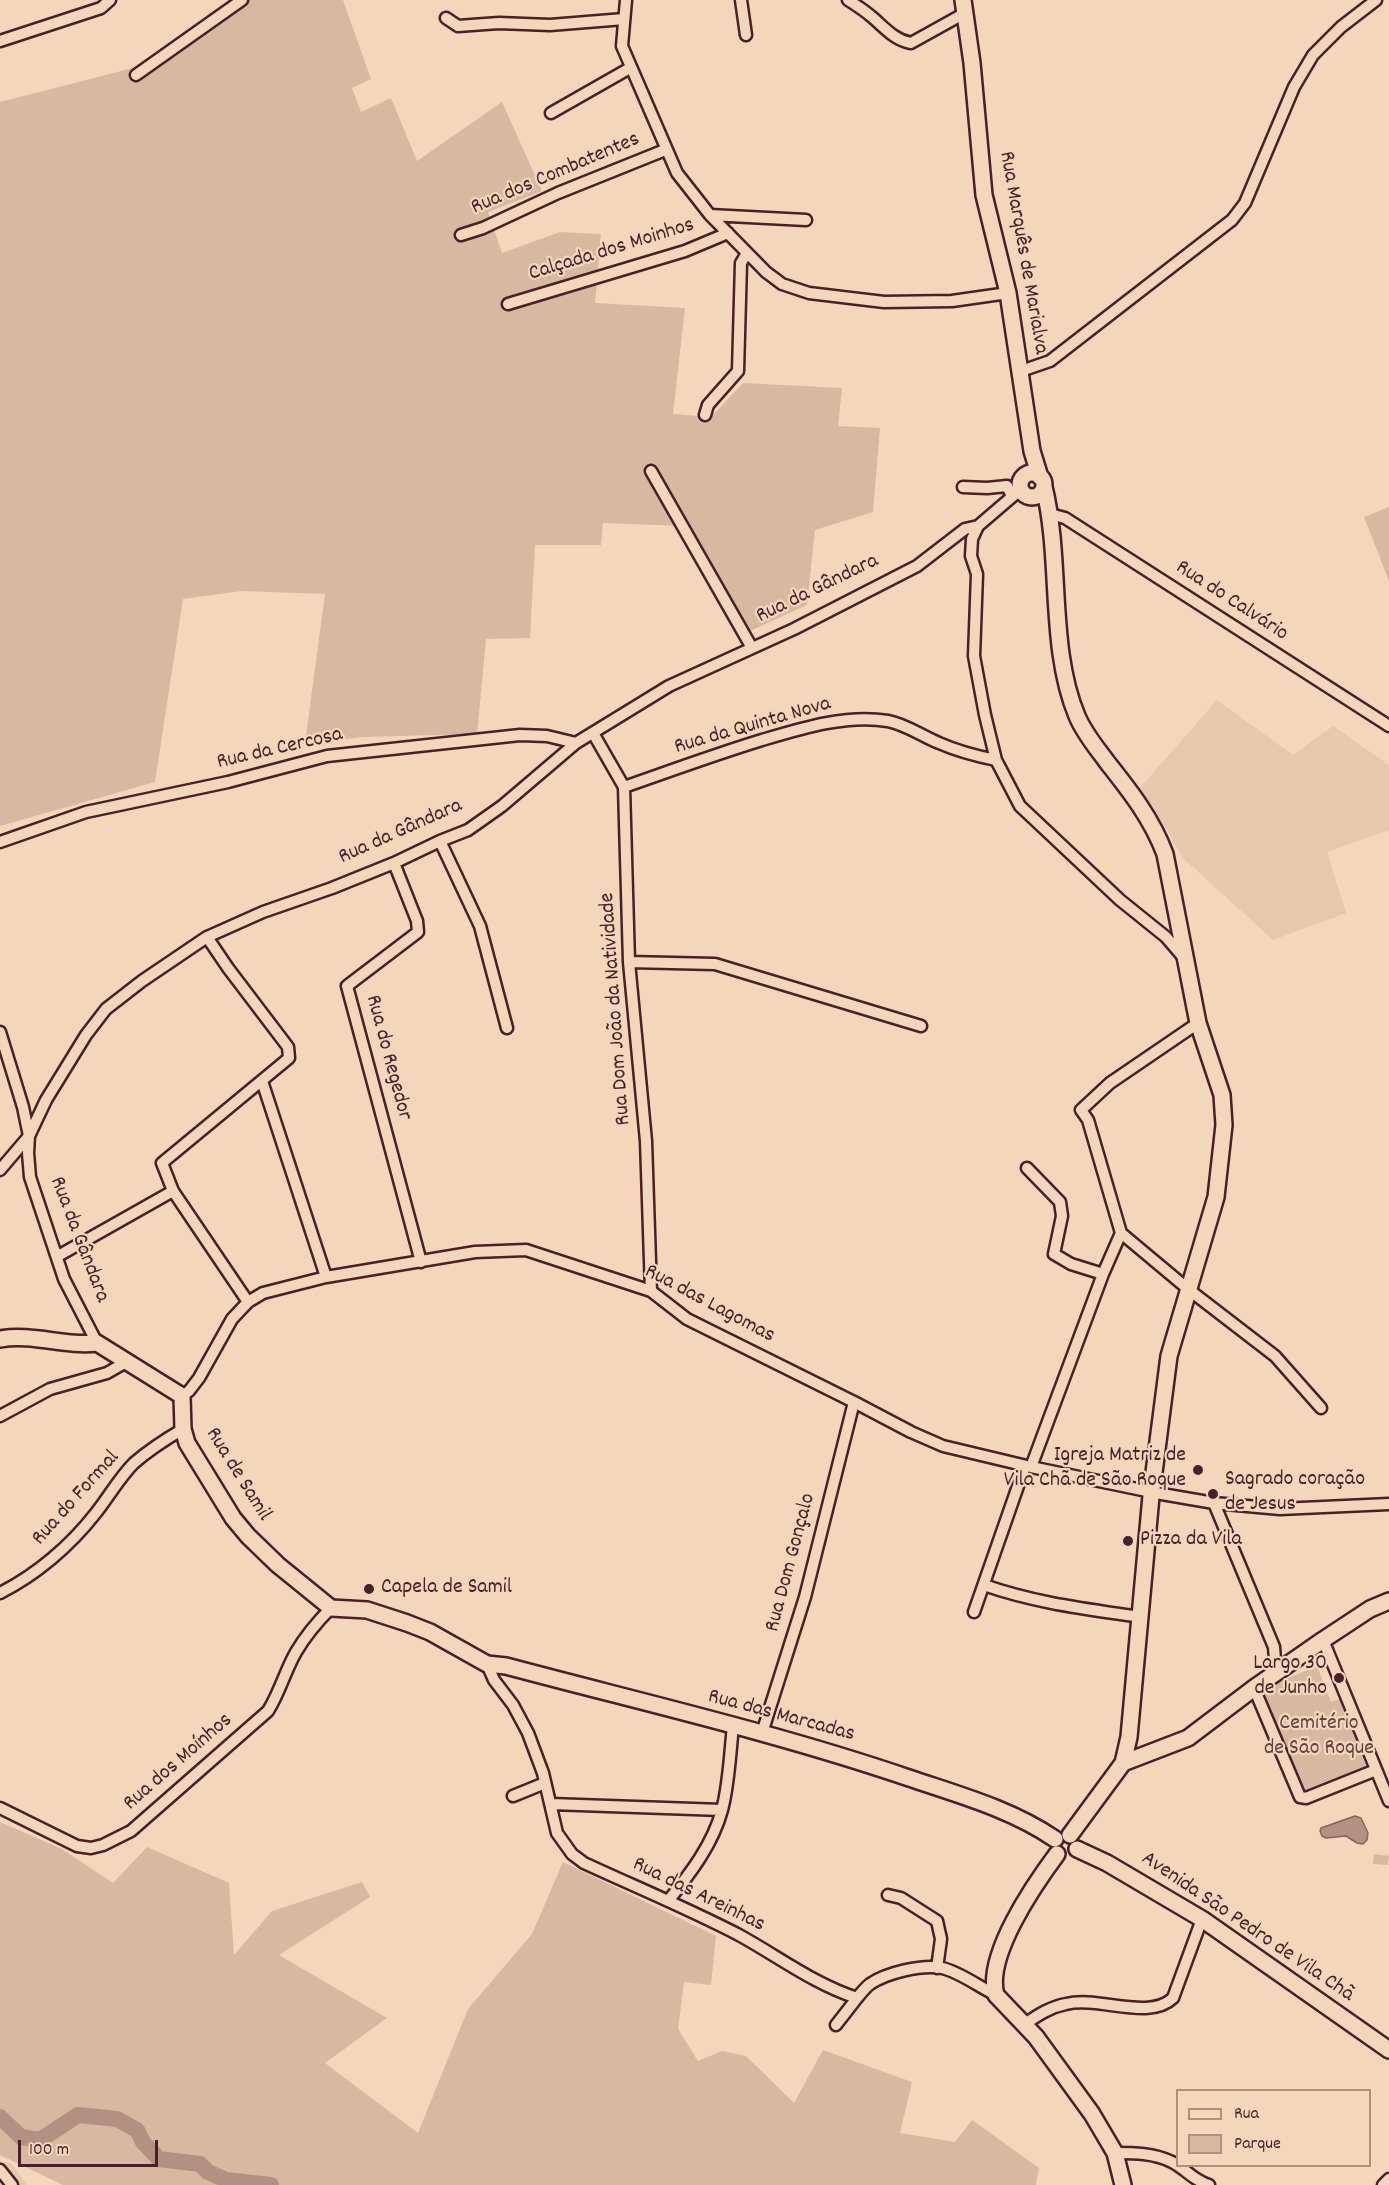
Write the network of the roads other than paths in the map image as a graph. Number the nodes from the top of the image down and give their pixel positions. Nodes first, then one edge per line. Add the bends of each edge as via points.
1 (110, 0) edge
2 (242, 0) edge
3 (626, 0) edge
4 (741, 0) edge
5 (848, 0) edge
6 (1376, 0) edge
7 (964, 7) edge
8 (446, 18) dead end
9 (624, 19) junction
10 (746, 35) dead end
11 (0, 41) edge
12 (630, 68) junction
13 (136, 75) dead end
14 (551, 113) dead end
15 (665, 150) junction
16 (710, 215) junction
17 (806, 220) dead end
18 (728, 233) junction
19 (461, 236) dead end
20 (747, 253) junction
21 (1008, 293) junction
22 (508, 304) dead end
23 (1021, 371) junction
24 (705, 415) dead end
25 (651, 471) dead end
26 (1037, 479) junction
27 (963, 487) dead end
28 (1021, 494) junction
29 (1050, 514) junction
30 (978, 526) junction
31 (752, 648) junction
32 (1389, 726) edge
33 (592, 733) junction
34 (576, 742) junction
35 (996, 760) junction
36 (624, 787) junction
37 (440, 841) junction
38 (0, 842) edge
39 (394, 863) junction
40 (207, 937) junction
41 (1184, 959) junction
42 (629, 962) junction
43 (1198, 1023) junction
44 (921, 1026) dead end
45 (507, 1028) dead end
46 (0, 1032) edge
47 (262, 1081) junction
48 (29, 1136) junction
49 (1027, 1168) dead end
50 (0, 1170) edge
51 (173, 1191) junction
52 (1121, 1233) junction
53 (58, 1256) junction
54 (421, 1262) junction
55 (1104, 1274) junction
56 (327, 1277) junction
57 (1188, 1289) junction
58 (651, 1291) junction
59 (248, 1302) junction
60 (0, 1339) edge
61 (97, 1343) junction
62 (128, 1361) junction
63 (182, 1395) junction
64 (854, 1401) junction
65 (1320, 1408) dead end
66 (0, 1416) edge
67 (183, 1429) junction
68 (1028, 1466) junction
69 (1152, 1492) junction
70 (1214, 1503) junction
71 (1389, 1504) edge
72 (984, 1585) junction
73 (0, 1593) edge
74 (1389, 1601) edge
75 (331, 1608) junction
76 (974, 1612) dead end
77 (1140, 1617) junction
78 (1323, 1640) junction
79 (1274, 1647) junction
80 (487, 1664) junction
81 (1284, 1668) junction
82 (1254, 1688) junction
83 (733, 1726) junction
84 (762, 1733) junction
85 (1129, 1737) junction
86 (1144, 1754) junction
87 (1123, 1763) junction
88 (1376, 1770) junction
89 (545, 1783) junction
90 (513, 1796) dead end
91 (1389, 1801) edge
92 (551, 1804) junction
93 (0, 1808) edge
94 (722, 1810) junction
95 (1061, 1843) junction
96 (1077, 1849) junction
97 (888, 1894) dead end
98 (669, 1902) junction
99 (1202, 1920) junction
100 (937, 1968) junction
101 (996, 1995) junction
102 (857, 1998) junction
103 (836, 2025) dead end
104 (1025, 2025) junction
105 (1389, 2050) edge
106 (1115, 2152) junction
107 (1176, 2165) edge
108 (1178, 2167) edge
109 (0, 2170) edge
110 (1389, 2179) edge
111 (12, 2185) edge
112 (1123, 2185) edge
113 (1209, 2185) edge
114 (1383, 2185) edge

1 - 11 street via 101,8
2 - 13 street
3 - 9 street
4 - 10 street
5 - 7 street via 892,36 910,43
6 - 23 street via 1313,55 1294,87 1245,203 1232,220 1050,361
7 - 21 street, Rua Marquês de Marialva via 984,195
8 - 9 street via 458,26
9 - 12 street via 622,46
12 - 14 street
12 - 15 street
15 - 16 street via 676,174
15 - 19 street, Rua dos Combatentes
16 - 17 street
16 - 18 street
18 - 20 street
18 - 22 street, Calçada dos Moinhos
20 - 21 street via 782,284 809,293 884,302 952,301
20 - 24 street via 741,263 738,371 708,405
21 - 23 street, Rua Marquês de Marialva
23 - 26 street
25 - 31 street
26 - 28 street via 1020,483
26 - 28 street via 1041,493
26 - 29 street
27 - 28 street via 1007,486
28 - 29 street
28 - 30 street, Rua da Gândara
29 - 32 street, Rua do Calvário via 1065,518
29 - 41 street via 1062,657 1071,700 1086,733 1149,817 1158,836 1165,854
30 - 31 street, Rua da Gândara via 965,529 917,566
30 - 35 street via 971,556 977,574 974,656
31 - 33 street, Rua da Gândara via 669,686
33 - 34 street, Rua da Gândara
33 - 36 street, Rua Dom João da Natividade
34 - 37 street, Rua da Gândara via 494,812 468,830
34 - 38 street, Rua da Cercosa via 520,735 327,756 86,812
35 - 36 street, Rua da Quinta Nova via 940,744 892,722 845,721 796,730 715,754
35 - 41 street via 1020,806 1120,900 1166,937
36 - 42 street, Rua Dom João da Natividade
37 - 39 street, Rua da Gândara
37 - 45 street via 480,927
39 - 40 street, Rua da Gândara
39 - 54 street, Rua do Regedor via 418,932 347,986
40 - 47 street via 288,1047 289,1058
40 - 48 street, Rua da Gândara via 106,1009 65,1068
41 - 43 street
42 - 44 street via 714,964
42 - 58 street, Rua Dom João da Natividade via 646,1141
43 - 52 street via 1110,1083 1081,1110 1088,1120
43 - 57 street via 1222,1095 1224,1125 1216,1197
46 - 48 street
47 - 51 street via 162,1163
47 - 56 street
48 - 50 street
48 - 53 street, Rua da Gândara via 30,1178
49 - 55 street via 1060,1202 1062,1216 1054,1254
51 - 53 street
51 - 59 street
52 - 55 street
52 - 57 street
53 - 61 street, Rua da Gândara via 68,1290
54 - 56 street, Rua das Lagomas
54 - 58 street, Rua das Lagomas via 475,1252 526,1250
55 - 68 street
56 - 59 street, Rua das Lagomas via 262,1293
57 - 65 street via 1275,1356
57 - 69 street via 1169,1356
58 - 64 street, Rua das Lagomas via 687,1319
59 - 63 street, Rua das Lagomas via 232,1319 199,1378
60 - 61 street via 32,1337 85,1345
61 - 62 street
62 - 63 street
62 - 66 street via 107,1373 50,1389
63 - 67 street, Rua de Samil
64 - 68 street, Rua das Lagomas via 943,1446
64 - 84 street, Rua Dom Gonçalo via 805,1597
67 - 73 street, Rua do Formal via 133,1464 96,1514 64,1548 21,1582
67 - 75 street, Rua de Samil via 187,1443 233,1518 278,1565
68 - 69 street, Rua das Lagomas
68 - 72 street
69 - 70 street, Rua das Lagomas
69 - 77 street
70 - 71 street, Rua das Lagomas via 1280,1509
70 - 79 street
72 - 76 street
72 - 77 street via 1040,1602
74 - 78 street
75 - 80 street via 367,1610 408,1623
75 - 93 street, Rua dos Moínhos via 295,1653 268,1711 131,1831 103,1845 77,1846
77 - 85 street
78 - 81 street
78 - 88 street
79 - 81 street
79 - 81 street
80 - 83 street, Rua das Marcadas
80 - 89 street, Rua das Areinhas via 528,1733
81 - 82 street
82 - 86 street via 1188,1738
82 - 88 street via 1300,1797
83 - 84 street, Rua das Marcadas
83 - 94 street
84 - 95 street, Rua das Marcadas via 980,1802 1014,1815
85 - 86 street
85 - 87 street
86 - 87 street
87 - 95 street
88 - 91 street
89 - 90 street
89 - 92 street, Rua das Areinhas
92 - 94 street
92 - 98 street, Rua das Areinhas via 557,1833 572,1854
94 - 98 street via 708,1844
95 - 96 street via 1075,1839
95 - 96 street via 1062,1858 1068,1858
95 - 101 street via 1009,1934 994,1978
96 - 99 street, Avenida São Pedro de Vila Chã
97 - 100 street via 937,1921 941,1939
98 - 102 street, Rua das Areinhas via 751,1942 807,1976
99 - 104 street via 1173,1998 1166,2005 1149,2008 1067,2003 1045,2010
99 - 105 street, Avenida São Pedro de Vila Chã
100 - 101 street
100 - 102 street via 910,1969 882,1977
101 - 104 street
102 - 103 street
104 - 106 street via 1092,2114
106 - 107 street via 1154,2156
106 - 112 street
108 - 113 street
109 - 111 street
110 - 114 street

